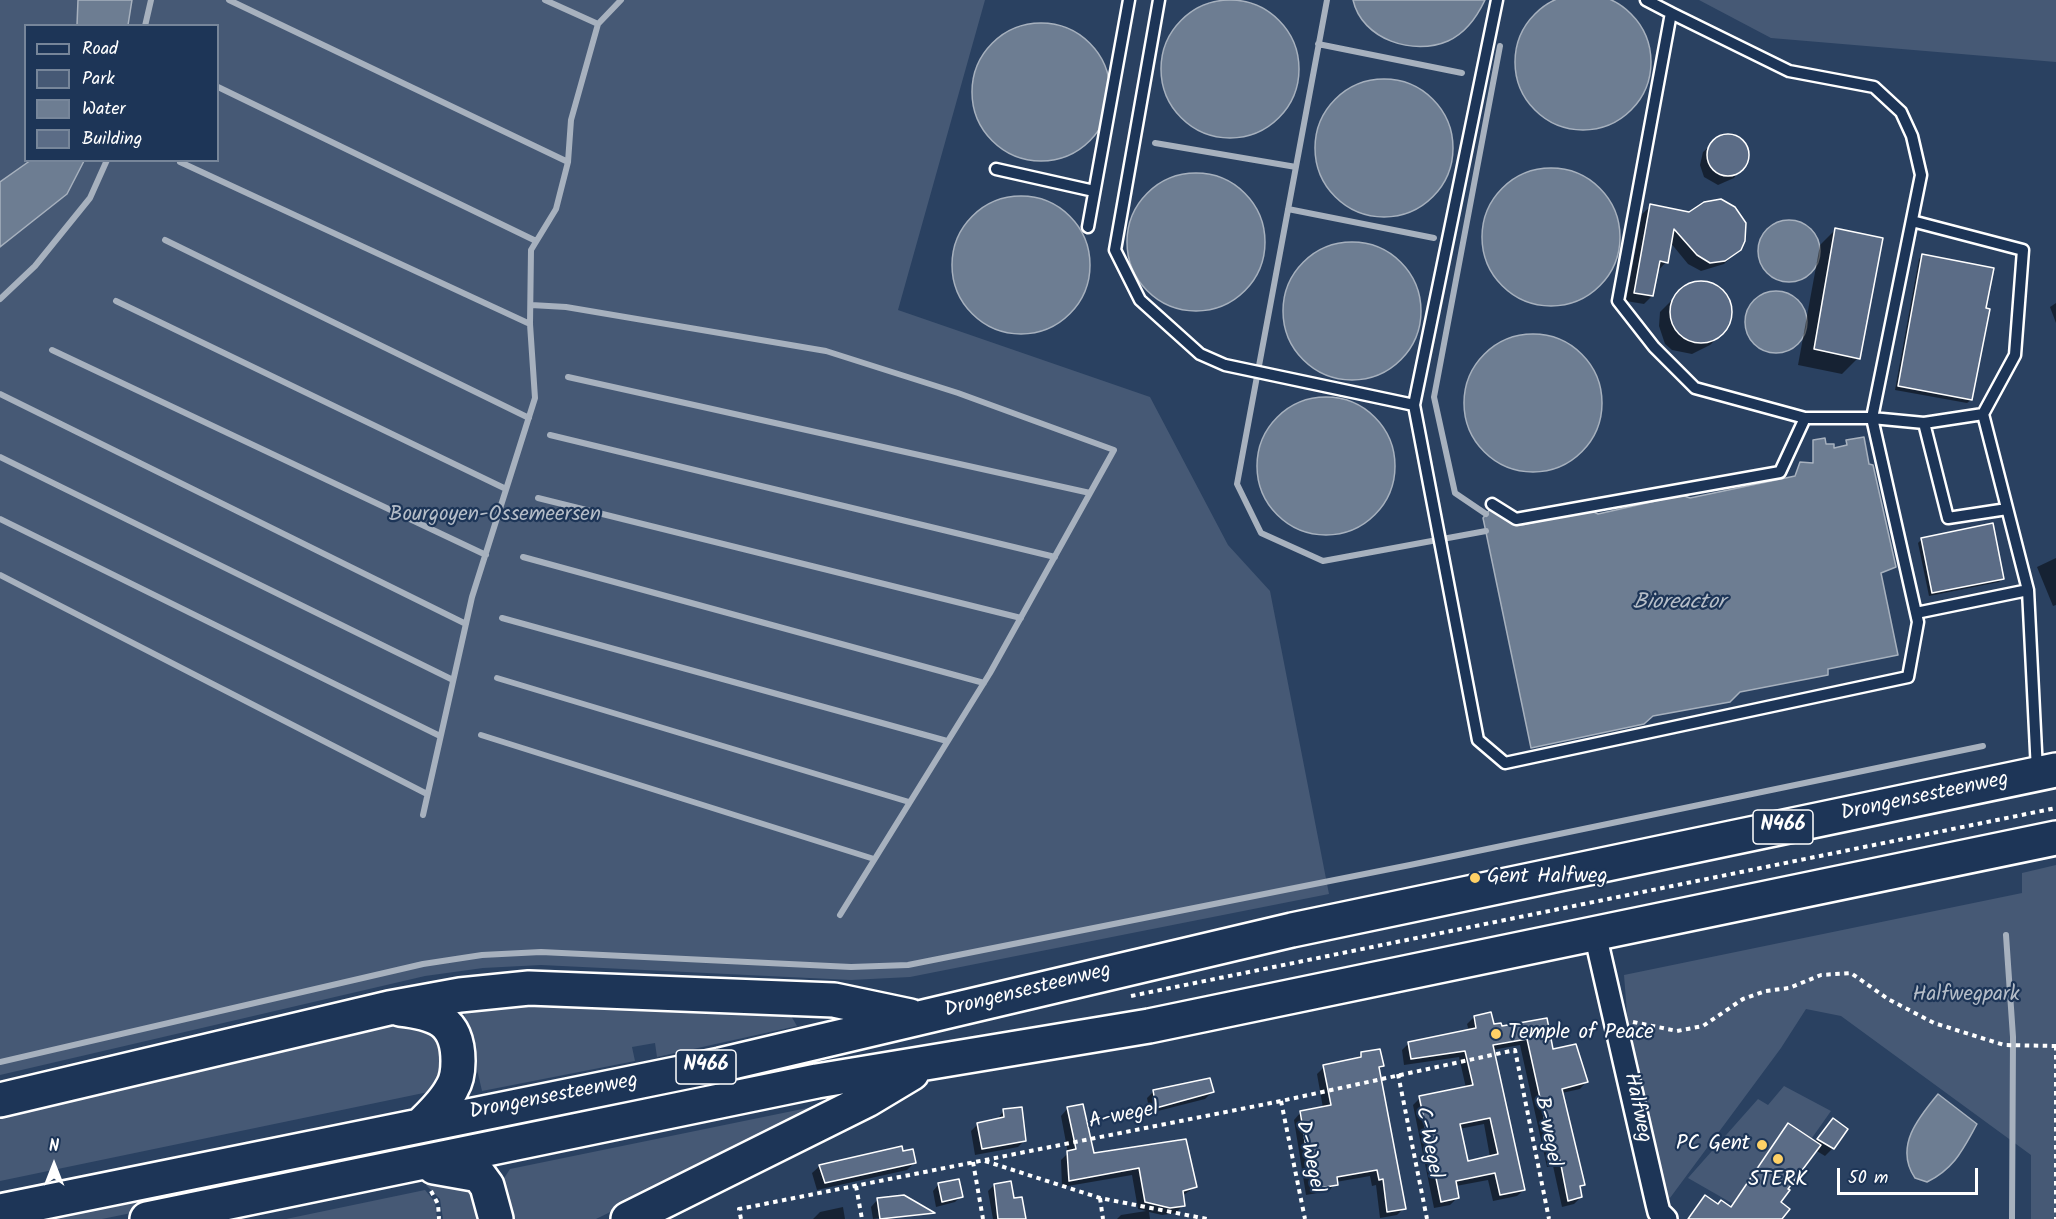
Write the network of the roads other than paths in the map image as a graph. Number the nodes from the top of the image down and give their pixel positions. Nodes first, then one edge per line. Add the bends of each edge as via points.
1 (1129, 0) edge
2 (1159, 0) edge
3 (1497, 0) edge
4 (1646, 0) edge
5 (1671, 13) junction
6 (996, 169) dead end
7 (1094, 191) junction
8 (1912, 221) junction
9 (1088, 227) dead end
10 (1414, 405) junction
11 (1983, 414) junction
12 (1805, 418) junction
13 (1872, 418) junction
14 (1924, 423) junction
15 (1491, 504) dead end
16 (2007, 509) junction
17 (2028, 590) junction
18 (1916, 613) junction
19 (2047, 772) edge
20 (2056, 838) edge
21 (1595, 934) junction
22 (389, 1008) junction
23 (920, 1018) junction
24 (924, 1065) junction
25 (0, 1100) edge
26 (422, 1124) junction
27 (489, 1148) junction
28 (0, 1211) edge
29 (1657, 1217) edge
30 (147, 1219) edge
31 (496, 1219) edge
32 (628, 1219) edge

1 - 7 lane
2 - 10 lane via 1115,250 1140,300 1200,354 1225,365
3 - 10 lane
4 - 5 lane
5 - 8 lane via 1789,71 1874,87 1901,112 1912,136 1921,175
5 - 12 lane via 1618,301 1654,347 1695,388
6 - 7 lane
7 - 9 lane
8 - 11 lane via 2023,250 2015,355
8 - 13 lane
10 - 18 lane via 1478,740 1505,763 1908,677 1918,622
11 - 14 lane
11 - 16 lane
12 - 13 lane
12 - 15 lane via 1780,472 1516,519
13 - 14 lane
13 - 18 lane
14 - 16 lane via 1947,518
16 - 17 lane
17 - 18 lane
17 - 19 lane
19 - 23 highway, Drongensesteenweg / N466 via 1225,945
20 - 21 highway, Drongensesteenweg / N466
21 - 24 highway, Drongensesteenweg / N466 via 1149,1026
21 - 29 street, Halfweg
22 - 23 highway via 528,988 834,1000
22 - 25 highway
22 - 26 highway via 426,1012 442,1020 456,1042 458,1069 454,1086
23 - 27 highway, Drongensesteenweg / N466 via 720,1065
24 - 27 highway, Drongensesteenweg / N466 via 817,1081
24 - 32 highway via 867,1100
26 - 27 highway, Drongensesteenweg / N466
26 - 28 highway, Drongensesteenweg / N466
27 - 30 highway via 479,1175 421,1176
27 - 31 highway

